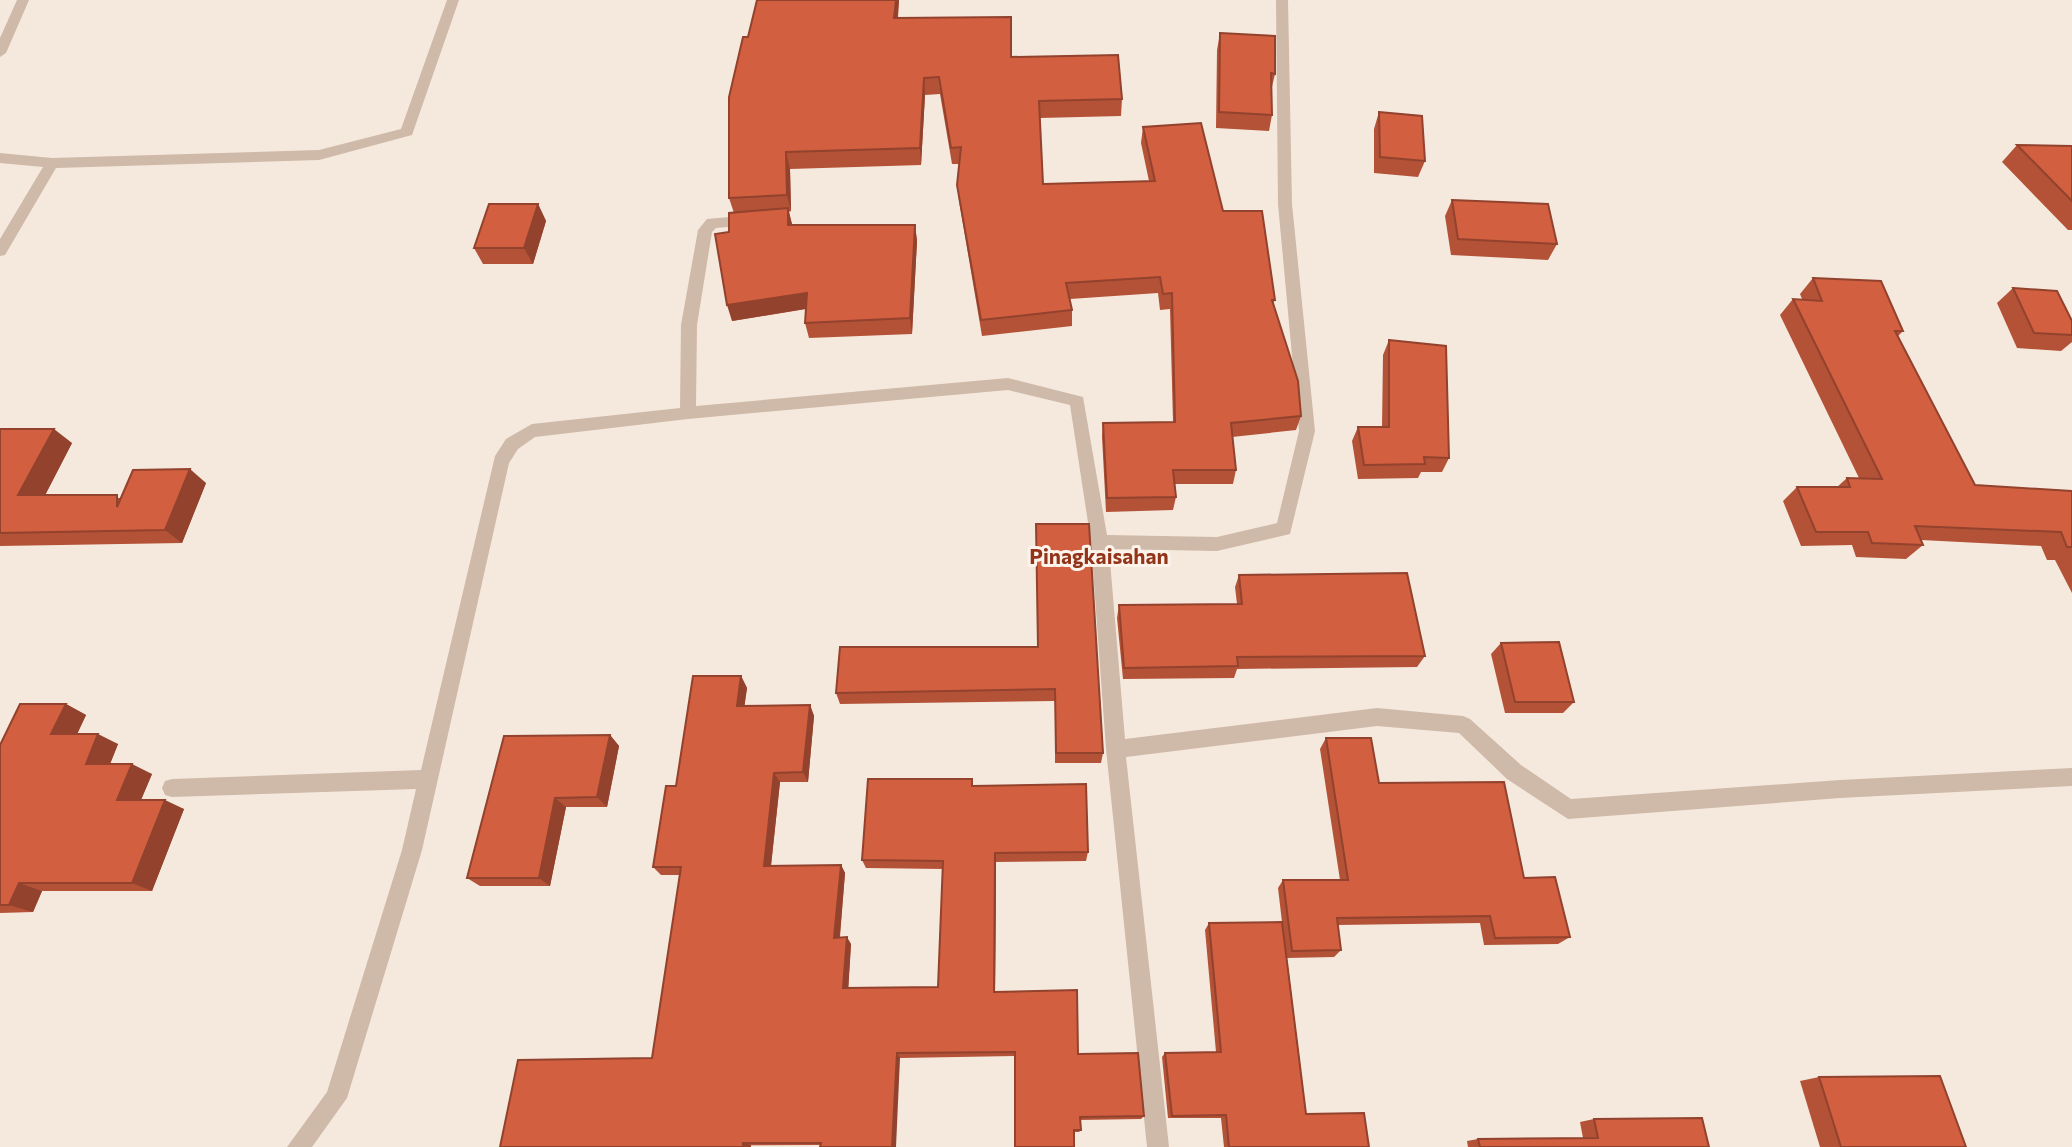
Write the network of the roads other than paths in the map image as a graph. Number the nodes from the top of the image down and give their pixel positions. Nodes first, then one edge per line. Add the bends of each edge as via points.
1 (23, 0) edge
2 (453, 0) edge
3 (1282, 0) edge
4 (0, 53) edge
5 (0, 158) edge
6 (52, 163) junction
7 (763, 220) edge
8 (0, 251) edge
9 (688, 413) junction
10 (1100, 542) junction
11 (1116, 749) junction
12 (2072, 777) edge
13 (430, 779) junction
14 (172, 788) dead end
15 (298, 1147) edge
16 (1158, 1147) edge

1 - 4 street
2 - 6 street via 407,132 319,155
3 - 10 street via 1286,204 1307,431 1284,529 1217,544
5 - 6 street
6 - 8 street
7 - 9 street via 712,223 705,230 689,325
9 - 10 street via 1008,384 1077,401
9 - 13 street via 532,431 512,444 501,461
10 - 11 street
11 - 12 street via 1377,718 1463,725 1514,772 1568,809
11 - 16 street
13 - 14 street
13 - 15 street via 336,1098

